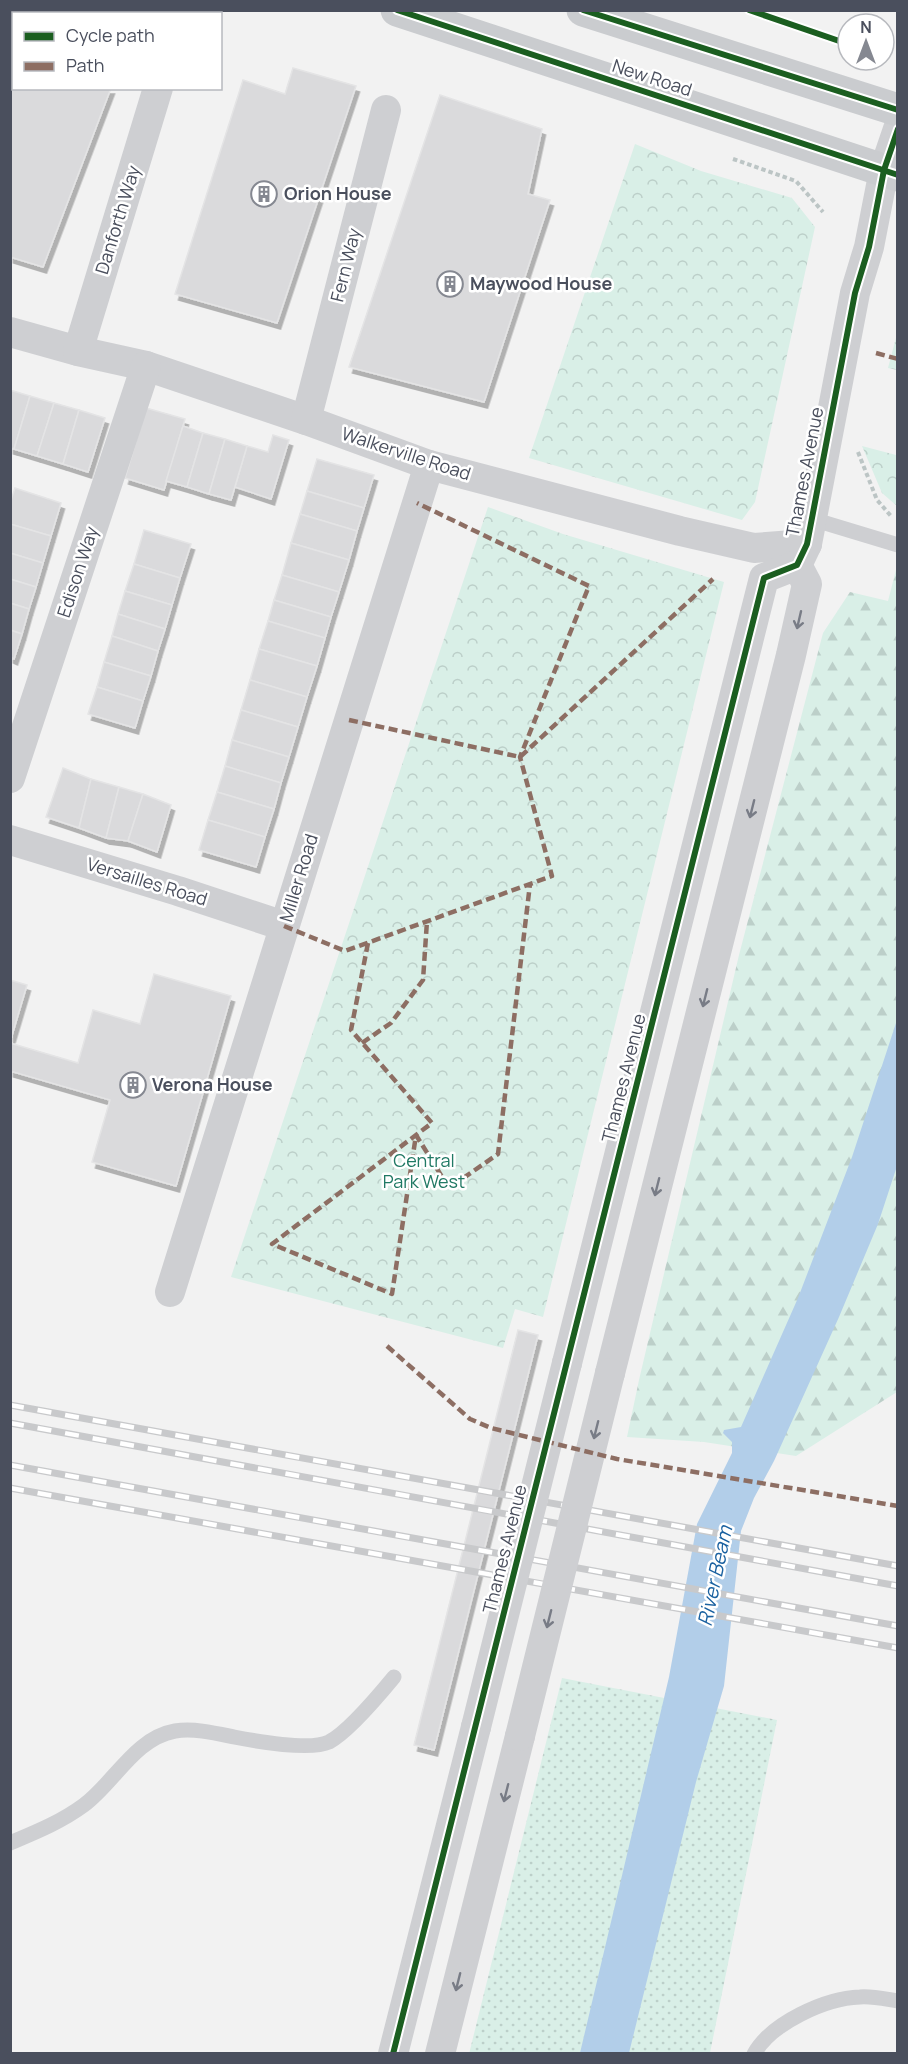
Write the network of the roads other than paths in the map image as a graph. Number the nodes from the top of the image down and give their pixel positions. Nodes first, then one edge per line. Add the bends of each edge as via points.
1 (397, 10) edge
2 (583, 10) edge
3 (645, 20) edge
4 (157, 90) edge
5 (386, 110) dead end
6 (897, 110) edge
7 (897, 129) edge
8 (891, 173) edge
9 (10, 332) edge
10 (78, 351) junction
11 (146, 366) junction
12 (306, 420) junction
13 (429, 465) junction
14 (806, 543) junction
15 (897, 545) edge
16 (10, 778) edge
17 (10, 840) edge
18 (284, 926) junction
19 (170, 1292) dead end
20 (394, 1677) dead end
21 (10, 1843) edge
22 (897, 2001) edge
23 (393, 2054) edge
24 (440, 2054) edge
25 (754, 2054) edge

1 - 8 main road, New Road
2 - 3 main road
3 - 6 main road
4 - 10 street, Danforth Way
5 - 12 street, Fern Way
7 - 8 street, Thames Avenue
8 - 14 street, Thames Avenue via 855,293
9 - 10 street, Walkerville Road
10 - 11 street, Walkerville Road
11 - 12 street, Walkerville Road
11 - 16 street, Edison Way
12 - 13 street, Walkerville Road
13 - 14 street, Walkerville Road via 754,548
13 - 18 street, Miller Road
14 - 15 lane
14 - 23 street, Thames Avenue, bridge via 764,578
14 -> 24 street, Thames Avenue, bridge via 807,584 794,645
17 - 18 street, Versailles Road
18 - 19 street, Miller Road
20 - 21 lane via 328,1742 271,1743 200,1731 174,1731 150,1741 84,1805 41,1831
22 - 25 lane via 860,1996 824,2004 787,2021

